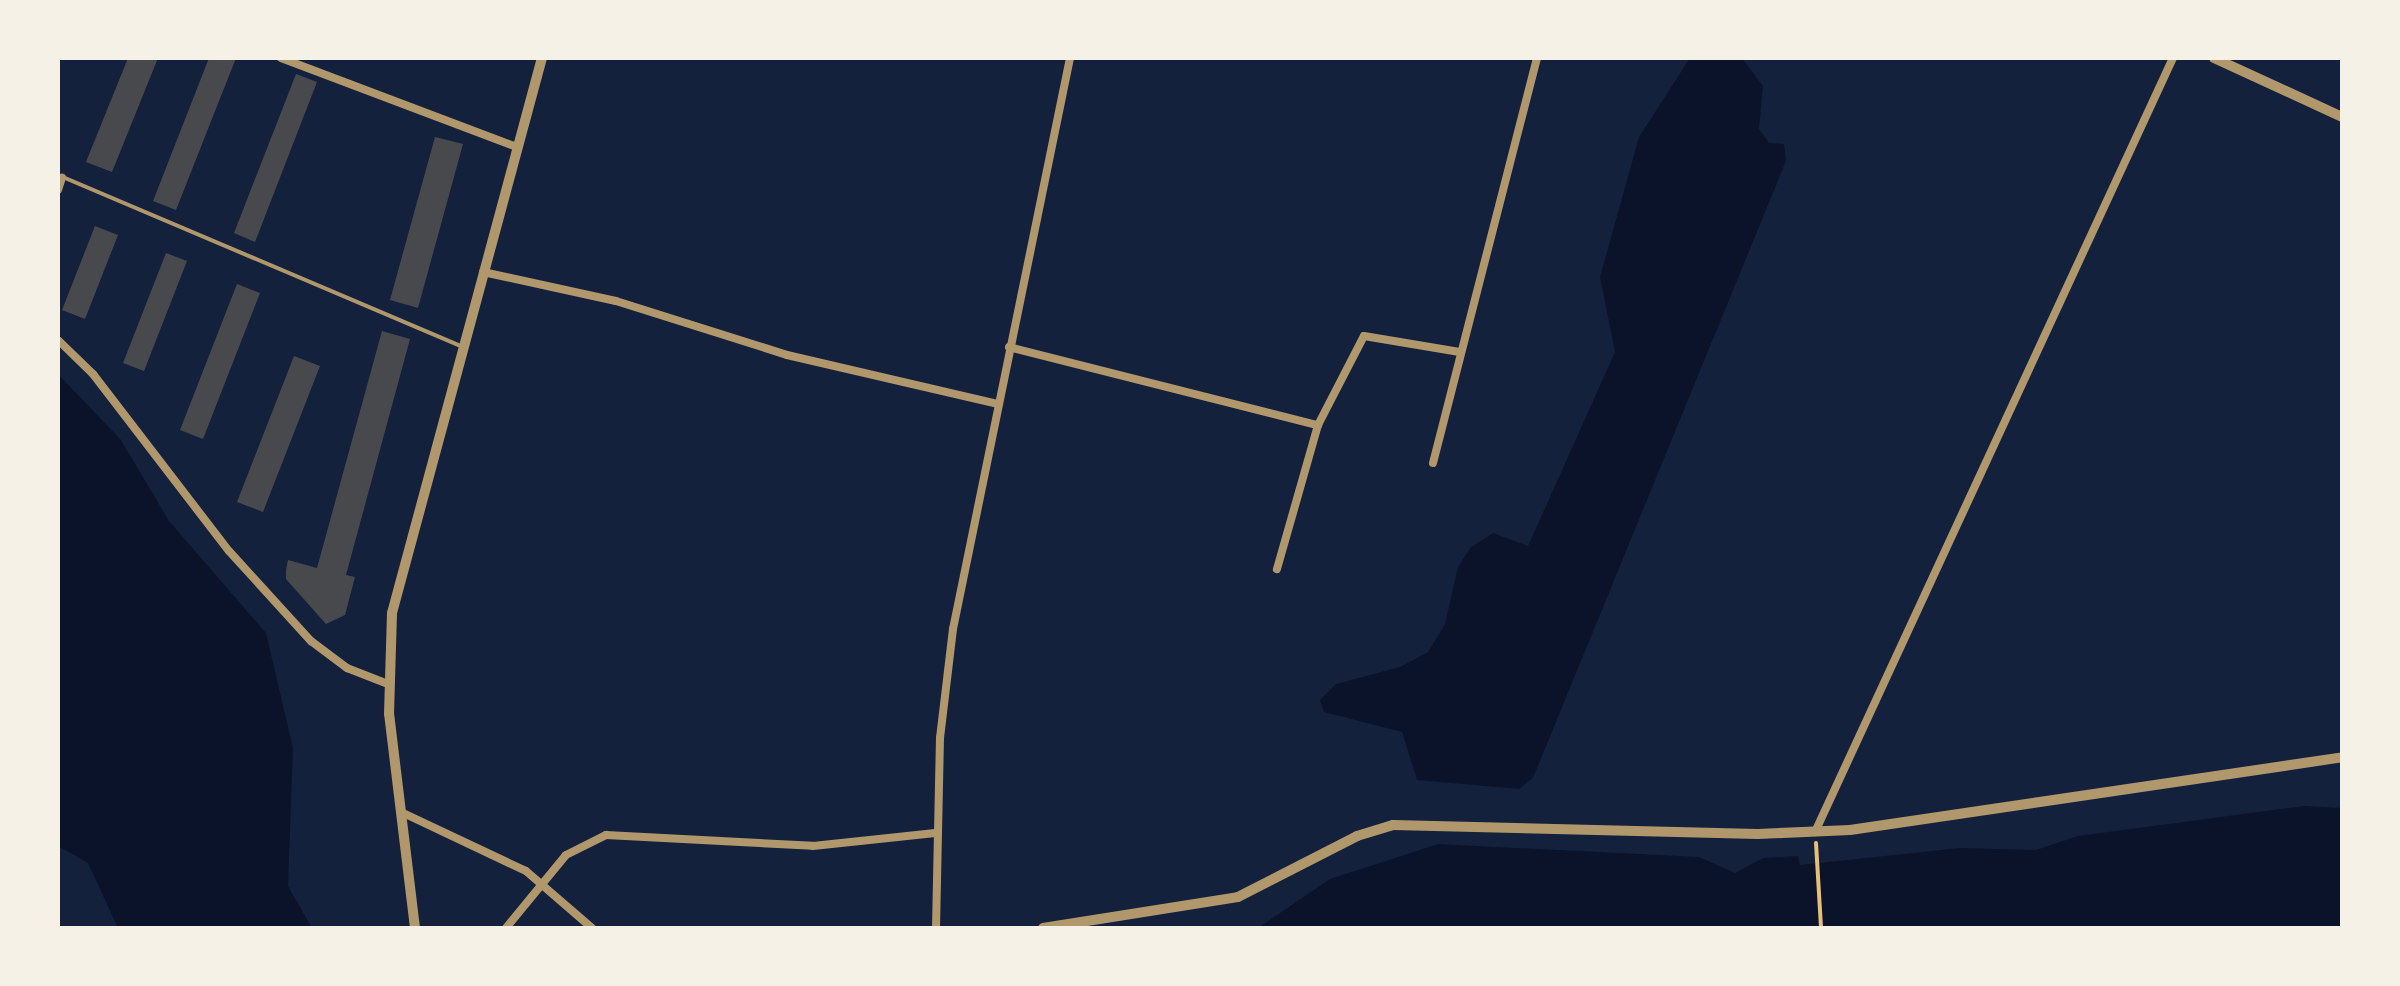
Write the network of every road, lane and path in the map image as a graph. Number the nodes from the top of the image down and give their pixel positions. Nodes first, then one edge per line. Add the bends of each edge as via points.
1 (281, 58) edge
2 (542, 58) edge
3 (1070, 58) edge
4 (1536, 58) edge
5 (2174, 58) edge
6 (2214, 58) edge
7 (2342, 117) edge
8 (517, 147) junction
9 (60, 177) edge
10 (58, 190) edge
11 (484, 272) junction
12 (58, 340) edge
13 (1009, 346) junction
14 (464, 347) junction
15 (1460, 352) junction
16 (997, 404) junction
17 (1318, 425) junction
18 (1433, 462) dead end
19 (1277, 569) dead end
20 (388, 684) junction
21 (2342, 757) edge
22 (402, 812) junction
23 (1815, 832) junction
24 (935, 833) junction
25 (538, 881) junction
26 (416, 928) edge
27 (506, 928) edge
28 (592, 928) edge
29 (936, 928) edge
30 (1043, 928) edge
31 (1821, 928) edge

1 - 8 street
2 - 8 street
3 - 13 street
4 - 15 street
5 - 23 street
6 - 7 street
8 - 11 street
9 - 10 street
9 - 14 lane
11 - 14 street
11 - 16 street
12 - 20 street via 311,641 347,668
13 - 16 street
13 - 17 street
14 - 20 street via 392,612
15 - 17 street via 1364,336
15 - 18 street
16 - 24 street via 953,629
17 - 19 street
20 - 22 street
21 - 23 street via 2000,813
22 - 25 street
22 - 26 street
23 - 30 street via 1393,824 1238,897
23 - 31 path
24 - 25 street via 813,846 606,835 566,854
24 - 29 street
25 - 27 street
25 - 28 street

